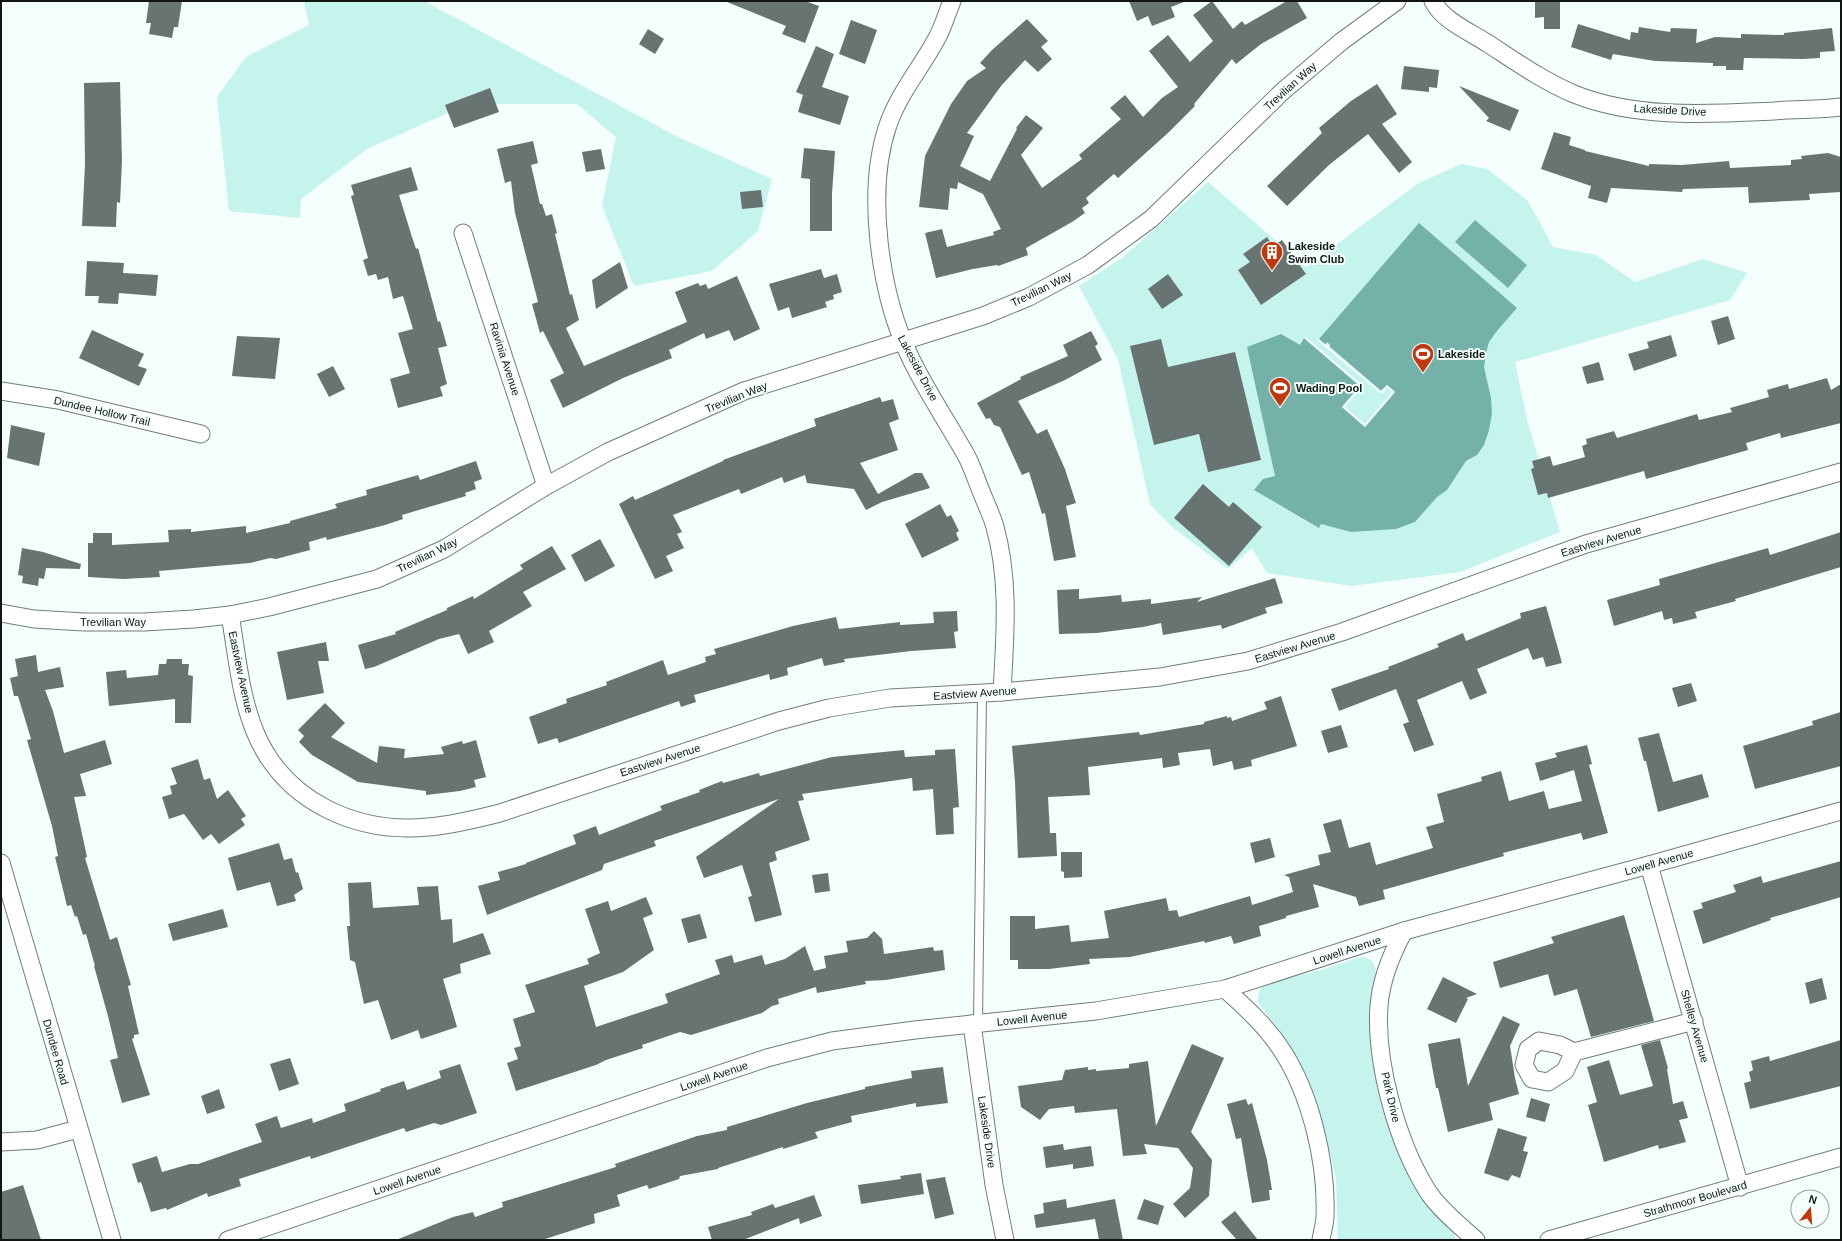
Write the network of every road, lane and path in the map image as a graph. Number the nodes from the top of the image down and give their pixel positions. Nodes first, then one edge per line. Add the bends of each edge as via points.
1 (952, 1) edge
2 (1397, 1) edge
3 (1433, 1) edge
4 (1841, 106) edge
5 (463, 233) dead end
6 (903, 341) junction
7 (1, 391) edge
8 (201, 434) dead end
9 (1841, 472) edge
10 (546, 486) junction
11 (1, 613) edge
12 (230, 615) junction
13 (1002, 692) junction
14 (982, 693) junction
15 (1841, 811) edge
16 (1, 862) edge
17 (1649, 865) junction
18 (1404, 931) junction
19 (1225, 989) junction
20 (1694, 1021) junction
21 (975, 1023) junction
22 (1574, 1052) dead end
23 (78, 1129) junction
24 (1, 1142) edge
25 (1841, 1157) edge
26 (1740, 1187) junction
27 (112, 1240) edge
28 (228, 1240) edge
29 (1005, 1240) edge
30 (1321, 1240) edge
31 (1476, 1240) edge
32 (1549, 1240) edge

1 - 6 street, Lakeside Drive via 937,38 905,88 888,125 880,163 876,192 877,226 896,325
2 - 6 street, Trevilian Way via 1342,41 1283,91 1151,219 1088,266 1022,300 983,316
3 - 4 street, Lakeside Drive via 1448,18 1524,67 1574,94 1598,102 1663,112 1744,112
5 - 10 street, Ravinia Avenue
6 - 10 street, Trevilian Way via 744,391 608,452
6 - 13 street, Lakeside Drive via 967,457 994,525 1003,563 1006,617
7 - 8 street, Dundee Hollow Trail via 58,400
9 - 13 street, Eastview Avenue via 1586,544 1342,632 1248,661 1160,677
10 - 12 street, Trevilian Way via 444,549 377,579
11 - 12 street, Trevilian Way via 34,619 84,622 144,622
12 - 14 street, Eastview Avenue via 248,711 263,749 280,773 303,794 333,813 368,824 391,827 427,828 479,818 779,721 829,708 890,698
13 - 14 street, Eastview Avenue
14 - 21 lane
15 - 17 street, Lowell Avenue
16 - 23 street, Dundee Road
17 - 18 street, Lowell Avenue
17 - 20 street, Shelley Avenue
18 - 19 street, Lowell Avenue
18 - 31 street, Park Drive via 1388,964 1379,1005 1379,1040 1391,1101 1404,1144 1428,1191 1459,1226
19 - 21 street, Lowell Avenue via 1096,1011
19 - 30 street via 1255,1016 1268,1032 1282,1050 1299,1084 1323,1169 1325,1218
20 - 22 street
20 - 26 street, Shelley Avenue
21 - 28 street, Lowell Avenue via 832,1041 767,1058
21 - 29 street, Lakeside Drive via 994,1184
23 - 24 street via 37,1140
23 - 27 street, Dundee Road
25 - 26 street, Strathmoor Boulevard
26 - 32 street, Strathmoor Boulevard

